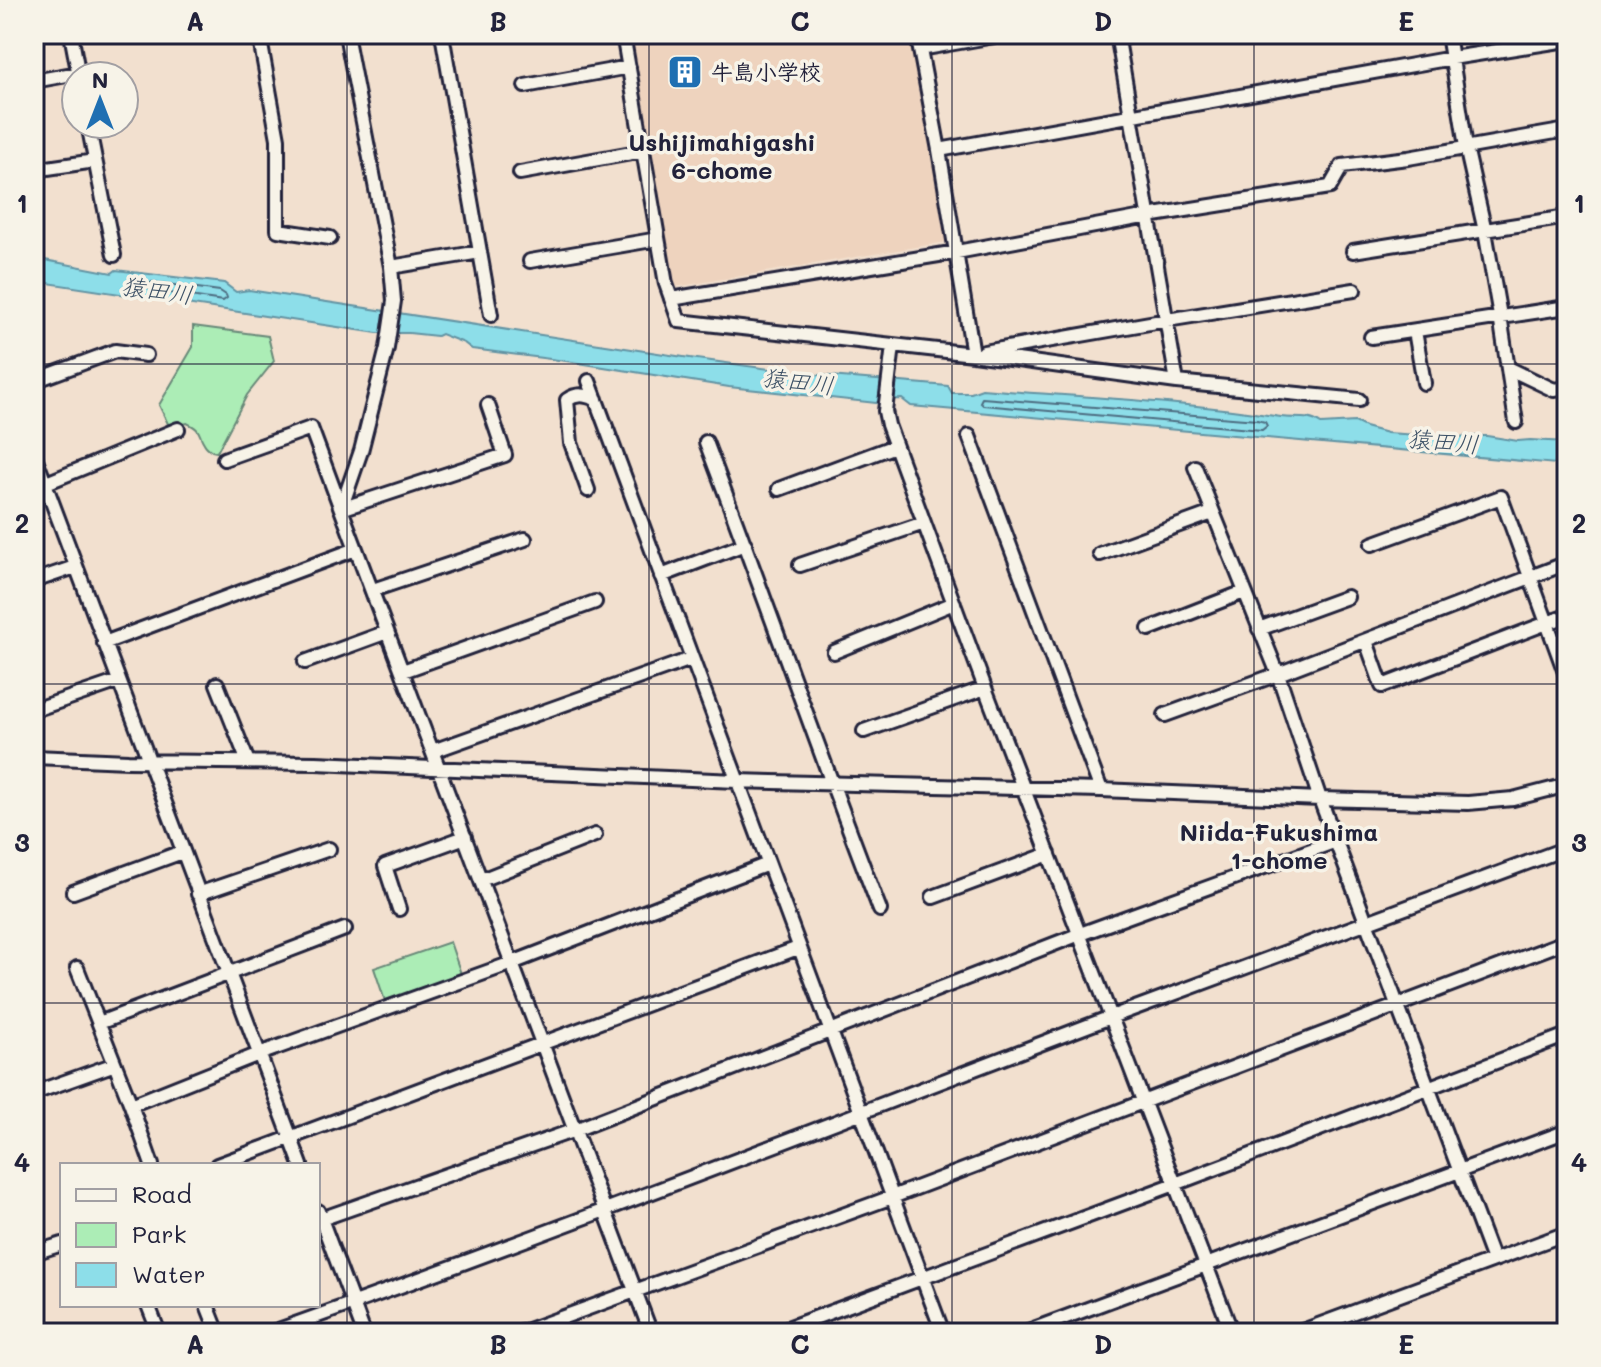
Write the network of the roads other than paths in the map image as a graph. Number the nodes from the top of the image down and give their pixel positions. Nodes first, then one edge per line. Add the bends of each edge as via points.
1 (71, 34) edge
2 (259, 34) edge
3 (346, 34) edge
4 (442, 34) edge
5 (623, 34) edge
6 (917, 34) edge
7 (1006, 34) edge
8 (1117, 34) edge
9 (1448, 34) edge
10 (1567, 40) edge
11 (920, 49) junction
12 (1452, 58) junction
13 (76, 60) edge
14 (629, 67) junction
15 (60, 77) edge
16 (34, 81) edge
17 (525, 86) dead end
18 (1130, 115) junction
19 (1567, 130) edge
20 (91, 140) edge
21 (1466, 147) junction
22 (939, 150) junction
23 (643, 151) junction
24 (95, 161) junction
25 (34, 170) edge
26 (520, 173) dead end
27 (1148, 216) junction
28 (1567, 217) edge
29 (1485, 231) junction
30 (330, 238) dead end
31 (658, 239) junction
32 (1353, 251) dead end
33 (480, 252) junction
34 (957, 252) junction
35 (114, 255) dead end
36 (530, 261) dead end
37 (391, 267) junction
38 (1354, 290) dead end
39 (671, 299) junction
40 (1567, 307) edge
41 (491, 315) dead end
42 (1500, 316) junction
43 (1167, 320) junction
44 (1415, 331) junction
45 (1371, 337) dead end
46 (893, 346) junction
47 (973, 354) junction
48 (146, 355) dead end
49 (1508, 368) junction
50 (34, 381) edge
51 (589, 381) dead end
52 (1177, 382) junction
53 (1424, 383) dead end
54 (1567, 388) edge
55 (596, 399) junction
56 (1359, 400) dead end
57 (488, 405) dead end
58 (1516, 422) dead end
59 (178, 429) dead end
60 (969, 436) dead end
61 (706, 442) dead end
62 (895, 446) junction
63 (34, 454) edge
64 (224, 459) dead end
65 (1195, 467) dead end
66 (40, 486) edge
67 (779, 489) dead end
68 (588, 490) dead end
69 (341, 509) junction
70 (1212, 513) junction
71 (924, 523) junction
72 (525, 539) dead end
73 (745, 544) junction
74 (1372, 544) dead end
75 (356, 549) junction
76 (1100, 554) dead end
77 (1567, 563) edge
78 (800, 565) dead end
79 (75, 567) junction
80 (661, 576) junction
81 (1531, 578) junction
82 (34, 581) edge
83 (373, 590) junction
84 (1244, 592) junction
85 (1347, 597) dead end
86 (595, 602) dead end
87 (954, 603) junction
88 (1567, 616) edge
89 (1547, 623) junction
90 (1149, 629) dead end
91 (1259, 629) junction
92 (387, 632) junction
93 (1366, 641) junction
94 (104, 643) junction
95 (834, 652) dead end
96 (691, 659) junction
97 (305, 662) dead end
98 (1565, 668) edge
99 (403, 671) junction
100 (1278, 674) junction
101 (119, 681) junction
102 (217, 684) dead end
103 (985, 688) junction
104 (34, 710) edge
105 (1165, 715) dead end
106 (864, 731) dead end
107 (433, 751) junction
108 (34, 757) edge
109 (148, 761) junction
110 (248, 762) junction
111 (439, 767) junction
112 (737, 781) junction
113 (831, 784) junction
114 (1567, 785) edge
115 (1024, 787) junction
116 (1101, 790) junction
117 (1320, 799) junction
118 (595, 835) dead end
119 (465, 837) junction
120 (1336, 841) junction
121 (1567, 848) edge
122 (329, 849) dead end
123 (182, 852) junction
124 (1049, 854) junction
125 (768, 864) junction
126 (481, 880) junction
127 (73, 892) dead end
128 (198, 894) junction
129 (933, 897) dead end
130 (399, 909) dead end
131 (880, 910) dead end
132 (1367, 924) junction
133 (345, 929) dead end
134 (1080, 934) junction
135 (1567, 941) edge
136 (798, 948) junction
137 (512, 963) junction
138 (77, 968) dead end
139 (228, 973) junction
140 (1398, 1005) junction
141 (1111, 1017) junction
142 (99, 1023) junction
143 (830, 1031) junction
144 (1567, 1035) edge
145 (543, 1045) junction
146 (259, 1054) junction
147 (115, 1064) junction
148 (1428, 1087) junction
149 (34, 1093) edge
150 (1143, 1101) junction
151 (131, 1105) junction
152 (861, 1114) junction
153 (575, 1130) junction
154 (1567, 1131) edge
155 (290, 1138) junction
156 (151, 1163) edge
157 (222, 1163) edge
158 (300, 1163) edge
159 (1460, 1170) junction
160 (1175, 1184) junction
161 (892, 1197) junction
162 (605, 1211) junction
163 (320, 1217) edge
164 (320, 1220) edge
165 (1567, 1233) edge
166 (60, 1245) edge
167 (34, 1253) edge
168 (1493, 1260) junction
169 (1206, 1265) junction
170 (922, 1278) junction
171 (635, 1291) junction
172 (353, 1304) junction
173 (149, 1307) edge
174 (208, 1307) edge
175 (159, 1333) edge
176 (218, 1333) edge
177 (270, 1333) edge
178 (364, 1333) edge
179 (520, 1333) edge
180 (651, 1333) edge
181 (774, 1333) edge
182 (943, 1333) edge
183 (1023, 1333) edge
184 (1232, 1333) edge
185 (1297, 1333) edge

1 - 13 street
2 - 30 street via 278,139 278,230
3 - 37 street
4 - 33 street
5 - 14 street
6 - 11 street
7 - 11 street
8 - 18 street
9 - 12 street
10 - 12 street
11 - 22 street
12 - 18 street
12 - 21 street
14 - 17 street
14 - 23 street
15 - 16 street
18 - 22 street
18 - 27 street
19 - 21 street
20 - 24 street
21 - 27 street via 1342,166 1330,187
21 - 29 street
22 - 34 street
23 - 26 street
23 - 31 street
24 - 25 street
24 - 35 street
27 - 34 street
27 - 43 street
28 - 29 street
29 - 32 street
29 - 42 street
31 - 36 street
31 - 39 street
33 - 37 street
33 - 41 street
34 - 39 street
34 - 47 street
37 - 69 street via 394,301 387,348
38 - 43 street
39 - 46 street via 679,321
40 - 42 street
42 - 44 street
42 - 49 street
43 - 47 street
43 - 52 street
44 - 45 street
44 - 53 street
46 - 47 street
46 - 62 street via 885,411
47 - 52 street
48 - 50 street via 115,351
49 - 54 street via 1554,390
49 - 58 street
51 - 55 street
52 - 56 street
55 - 68 street via 574,395 567,400 571,443
55 - 80 street
57 - 69 street via 505,455
59 - 66 street
60 - 116 street
61 - 73 street
62 - 67 street
62 - 71 street
63 - 66 street
64 - 69 street via 311,428
65 - 70 street
66 - 79 street
69 - 75 street
70 - 76 street
70 - 84 street
71 - 78 street
71 - 87 street
72 - 83 street
73 - 80 street
73 - 113 street
74 - 81 street via 1501,497
75 - 83 street
75 - 94 street
77 - 81 street
79 - 82 street
79 - 94 street
80 - 96 street
81 - 89 street
81 - 93 street
83 - 92 street
84 - 90 street
84 - 91 street
85 - 91 street
86 - 99 street
87 - 95 street
87 - 103 street
88 - 89 street
89 - 93 street via 1382,686
89 - 98 street
91 - 100 street
92 - 97 street
92 - 99 street
93 - 100 street
94 - 101 street
96 - 107 street
96 - 112 street
99 - 107 street
100 - 105 street
100 - 117 street
101 - 104 street
101 - 109 street
102 - 110 street
103 - 106 street
103 - 115 street
107 - 111 street
108 - 109 street
109 - 110 street
109 - 123 street
110 - 111 street
111 - 112 street
111 - 119 street
112 - 113 street
112 - 125 street
113 - 115 street
113 - 131 street
114 - 117 street via 1513,799 1468,803
115 - 116 street
115 - 124 street
116 - 117 street
117 - 120 street
118 - 126 street
119 - 126 street
119 - 130 street via 385,866
120 - 132 street
120 - 134 street
121 - 132 street
122 - 128 street
123 - 127 street
123 - 128 street
124 - 129 street
124 - 134 street
125 - 136 street
125 - 137 street
126 - 137 street
128 - 139 street
132 - 140 street
132 - 141 street
133 - 139 street
134 - 141 street
134 - 143 street
135 - 140 street
136 - 143 street
136 - 145 street
137 - 145 street
137 - 146 street
138 - 142 street
139 - 142 street
139 - 146 street
140 - 148 street
140 - 150 street
141 - 150 street
141 - 152 street
142 - 147 street
143 - 152 street
143 - 153 street
144 - 148 street
145 - 153 street
145 - 155 street
146 - 151 street
146 - 155 street
147 - 149 street
147 - 151 street
148 - 159 street
148 - 160 street
150 - 160 street
150 - 161 street
151 - 156 street
152 - 161 street
152 - 162 street
153 - 162 street
153 - 163 street
154 - 159 street
155 - 157 street
155 - 158 street
159 - 168 street
159 - 169 street
160 - 169 street
160 - 170 street
161 - 170 street
161 - 171 street
162 - 171 street
162 - 172 street
164 - 172 street
165 - 168 street
166 - 167 street
168 - 185 street
169 - 183 street
169 - 184 street
170 - 181 street
170 - 182 street
171 - 179 street
171 - 180 street
172 - 177 street
172 - 178 street
173 - 175 street
174 - 176 street

